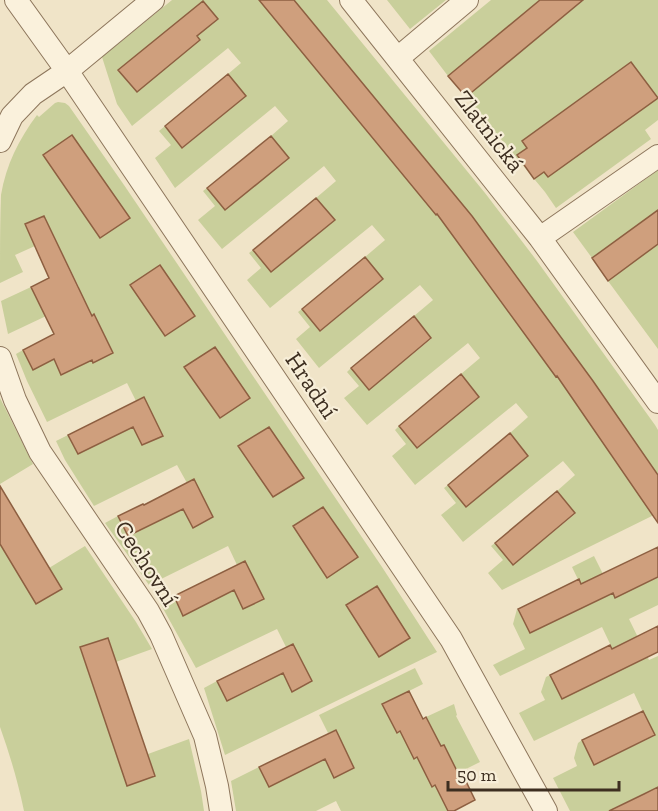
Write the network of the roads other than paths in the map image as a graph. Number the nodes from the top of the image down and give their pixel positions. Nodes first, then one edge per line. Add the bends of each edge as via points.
1 (16, 0) edge
2 (153, 0) edge
3 (351, 0) edge
4 (467, 0) edge
5 (398, 58) junction
6 (67, 71) junction
7 (0, 141) edge
8 (658, 156) edge
9 (540, 238) junction
10 (0, 358) edge
11 (658, 402) edge
12 (221, 811) edge
13 (546, 811) edge

1 - 6 street, Hradní
2 - 6 street
3 - 5 street, Zlatnická
4 - 5 street
5 - 9 street, Zlatnická
6 - 7 street via 33,94 12,116
6 - 13 street, Hradní via 451,639
8 - 9 street
9 - 11 street, Zlatnická
10 - 12 street, Cechovní via 40,452 161,635 205,736

